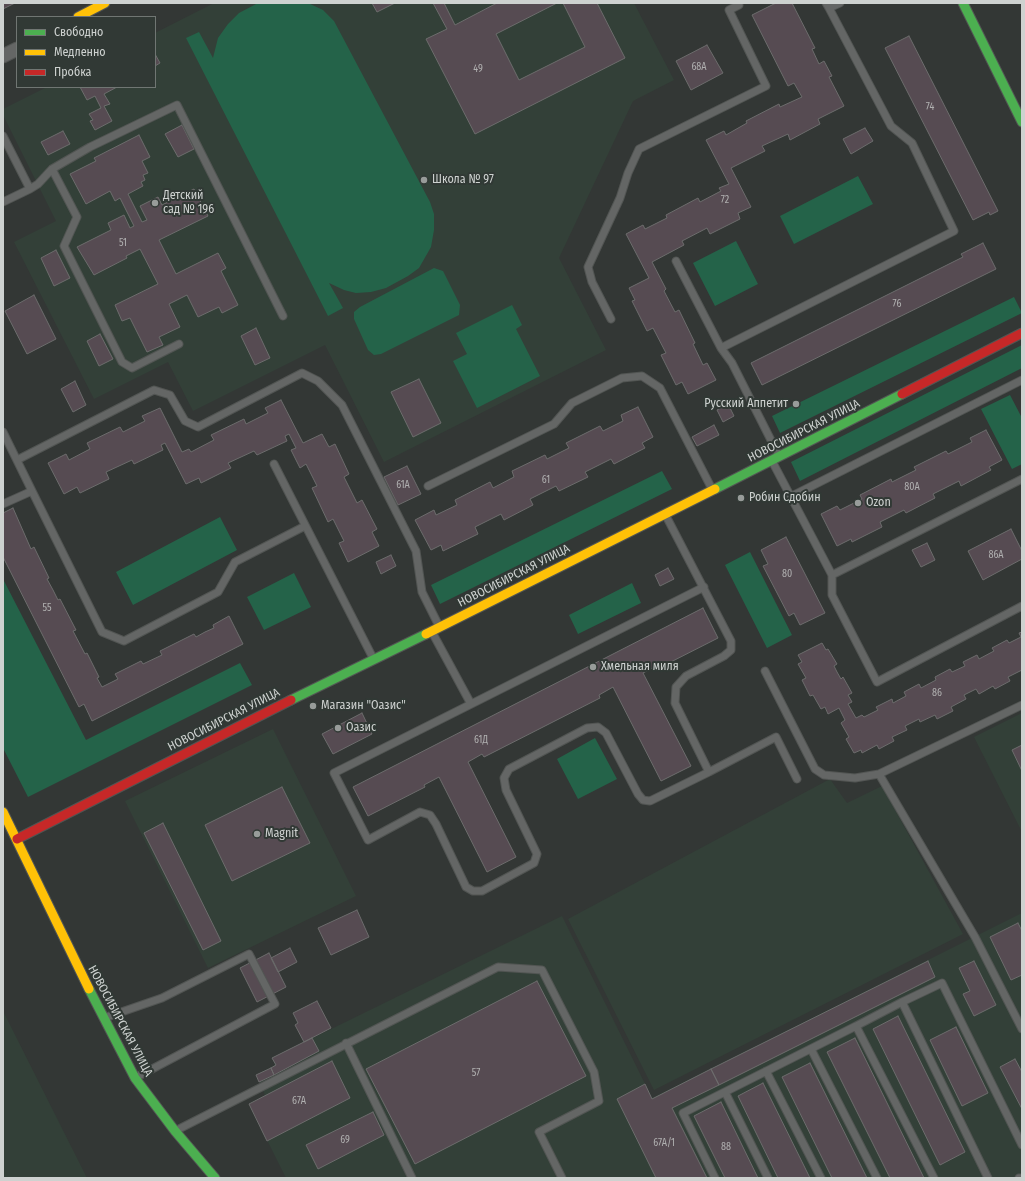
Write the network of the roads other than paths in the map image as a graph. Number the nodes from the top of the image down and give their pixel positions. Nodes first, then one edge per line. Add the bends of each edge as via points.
1 (105, 3) edge
2 (840, 3) edge
3 (963, 3) edge
4 (740, 4) edge
5 (827, 6) edge
6 (80, 16) edge
7 (16, 50) edge
8 (3, 56) edge
9 (1022, 122) edge
10 (3, 136) edge
11 (52, 169) junction
12 (30, 189) junction
13 (3, 202) edge
14 (676, 261) dead end
15 (283, 316) dead end
16 (612, 319) dead end
17 (1022, 333) edge
18 (179, 344) dead end
19 (721, 348) junction
20 (1022, 380) edge
21 (3, 432) edge
22 (775, 459) junction
23 (17, 460) junction
24 (274, 464) dead end
25 (1022, 479) edge
26 (428, 486) dead end
27 (712, 490) junction
28 (32, 491) junction
29 (790, 497) junction
30 (3, 504) edge
31 (665, 514) junction
32 (305, 526) junction
33 (832, 575) junction
34 (704, 587) junction
35 (1022, 606) edge
36 (435, 629) junction
37 (374, 660) junction
38 (765, 671) dead end
39 (471, 704) junction
40 (1022, 705) edge
41 (709, 772) junction
42 (879, 774) junction
43 (798, 779) dead end
44 (3, 812) edge
45 (17, 839) junction
46 (902, 1002) junction
47 (103, 1019) junction
48 (856, 1026) junction
49 (1022, 1029) edge
50 (346, 1043) junction
51 (812, 1049) junction
52 (766, 1071) junction
53 (135, 1078) junction
54 (725, 1092) junction
55 (175, 1131) junction
56 (1022, 1145) edge
57 (215, 1178) edge
58 (412, 1178) edge
59 (562, 1178) edge
60 (715, 1178) edge
61 (768, 1178) edge
62 (821, 1178) edge
63 (877, 1178) edge
64 (934, 1178) edge
65 (988, 1178) edge

1 - 6 street
2 - 5 lane
3 - 9 street
4 - 16 lane via 729,10 766,86 639,149 588,267 592,282
5 - 19 lane via 891,126 912,143 954,231
7 - 8 street
10 - 12 lane
11 - 12 lane
11 - 15 lane via 90,147 176,105
11 - 18 lane via 77,217 64,246 122,362 132,368
12 - 13 lane
14 - 19 lane
17 - 22 street, НОВОСИБИРСКАЯ УЛИЦА
19 - 22 lane via 732,363
20 - 29 lane
21 - 23 lane
22 - 27 street, НОВОСИБИРСКАЯ УЛИЦА
22 - 29 lane
23 - 28 lane
23 - 36 lane via 154,390 170,395 185,421 198,427 302,373 318,381 342,405 416,551 422,592
24 - 32 lane
25 - 33 lane
26 - 27 lane via 554,424 572,403 622,378 642,376 660,388
27 - 31 street, НОВОСИБИРСКАЯ УЛИЦА
28 - 30 lane
28 - 32 lane via 102,632 124,641 218,592 235,562
29 - 33 lane
31 - 34 lane
31 - 36 street, НОВОСИБИРСКАЯ УЛИЦА
32 - 37 lane
33 - 35 lane via 832,595 877,682
34 - 39 lane
34 - 41 lane via 731,640 731,650 686,676 676,687 675,703
36 - 37 street, НОВОСИБИРСКАЯ УЛИЦА
36 - 39 lane
37 - 45 street, НОВОСИБИРСКАЯ УЛИЦА
38 - 42 lane via 815,769 824,775 855,778
39 - 41 lane via 334,774 368,840 420,812 430,815 466,887 473,891 482,891 534,864 537,854 506,790 504,778 509,769 587,728 598,727 606,733 643,800 650,801
40 - 42 lane
41 - 43 lane via 776,737
42 - 49 lane via 975,937
44 - 45 street, НОВОСИБИРСКАЯ УЛИЦА
45 - 47 street, НОВОСИБИРСКАЯ УЛИЦА
46 - 48 lane
46 - 56 lane via 942,983
46 - 65 lane
47 - 53 street, НОВОСИБИРСКАЯ УЛИЦА
47 - 53 lane via 162,998 249,954 275,1004
48 - 51 lane
48 - 64 lane
50 - 55 lane
50 - 58 lane
50 - 59 lane via 498,967 542,970 594,1072 600,1101 539,1132
51 - 52 lane
51 - 63 lane
52 - 54 lane
52 - 62 lane
53 - 55 street, НОВОСИБИРСКАЯ УЛИЦА
54 - 60 lane via 683,1113
54 - 61 lane
55 - 57 street, НОВОСИБИРСКАЯ УЛИЦА

